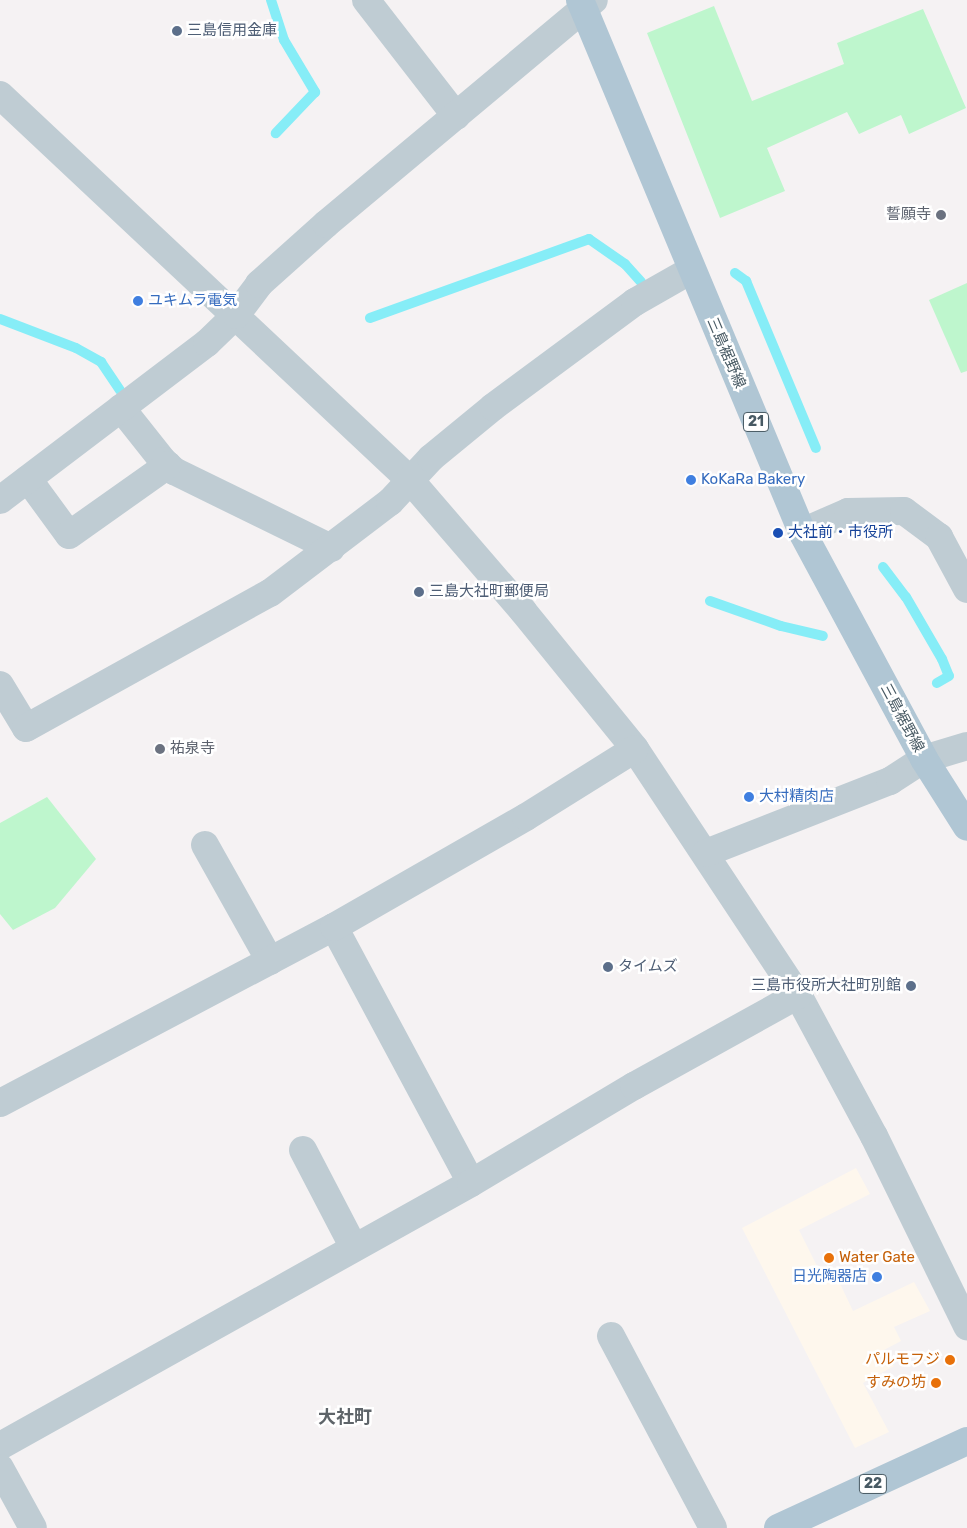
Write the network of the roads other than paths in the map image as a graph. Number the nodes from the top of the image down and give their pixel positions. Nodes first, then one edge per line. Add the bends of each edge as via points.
1 (366, 0) edge
2 (586, 3) edge
3 (0, 95) edge
4 (456, 116) junction
5 (691, 270) junction
6 (236, 315) junction
7 (121, 408) junction
8 (168, 465) junction
9 (28, 479) junction
10 (410, 480) junction
11 (0, 500) edge
12 (802, 532) junction
13 (331, 548) junction
14 (967, 589) edge
15 (0, 685) edge
16 (967, 746) edge
17 (635, 749) junction
18 (924, 759) junction
19 (967, 827) edge
20 (205, 845) dead end
21 (706, 853) junction
22 (334, 927) junction
23 (270, 961) junction
24 (798, 994) junction
25 (0, 1103) edge
26 (303, 1150) dead end
27 (470, 1183) junction
28 (354, 1248) junction
29 (967, 1326) edge
30 (611, 1336) dead end
31 (967, 1441) edge
32 (0, 1446) edge
33 (0, 1468) edge
34 (33, 1528) edge
35 (713, 1528) edge
36 (778, 1528) edge

1 - 4 street
2 - 4 street
2 - 5 main road, 三島裾野線 / 21
3 - 6 street
4 - 6 street via 267,278
5 - 10 street via 635,302 493,407 431,458
5 - 12 main road, 三島裾野線 / 21
6 - 7 street via 207,344
6 - 10 street
7 - 8 street
7 - 9 street
8 - 9 street via 69,535
8 - 13 street via 222,497
9 - 11 street
10 - 13 street via 390,502
10 - 17 street via 523,611
12 - 14 street via 848,512 904,512 939,537
12 - 18 main road, 三島裾野線 / 21
13 - 15 street via 270,593 26,728
16 - 18 street
17 - 21 street
17 - 22 street via 526,817
18 - 19 main road, 三島裾野線 / 21
18 - 21 street via 890,781
20 - 23 street
21 - 24 street
22 - 23 street
22 - 27 street
23 - 25 street
24 - 27 street
24 - 29 street via 874,1136
26 - 28 street
27 - 28 street
28 - 32 street
30 - 35 street
31 - 36 main road, 22
33 - 34 street

